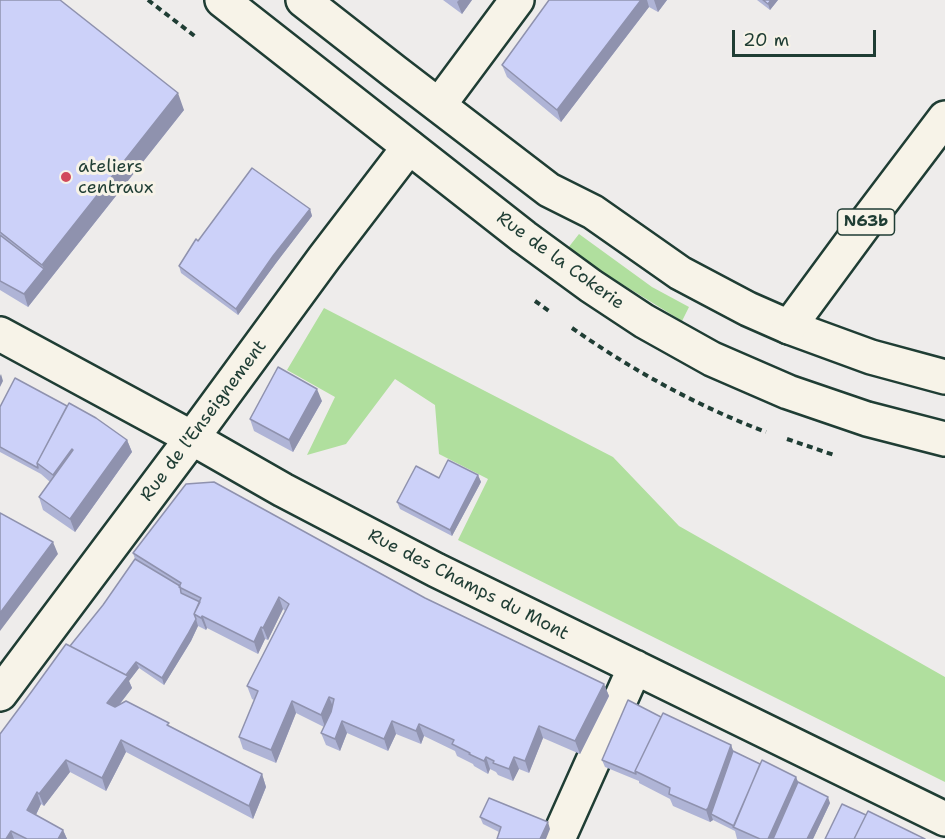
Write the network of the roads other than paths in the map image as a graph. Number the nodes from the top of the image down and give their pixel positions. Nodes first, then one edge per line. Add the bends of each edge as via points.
1 (222, 0) edge
2 (303, 0) edge
3 (517, 0) edge
4 (439, 105) junction
5 (945, 118) edge
6 (409, 147) junction
7 (789, 327) junction
8 (0, 334) edge
9 (945, 376) edge
10 (192, 438) junction
11 (945, 439) edge
12 (635, 667) junction
13 (0, 694) edge
14 (945, 819) edge
15 (558, 839) edge

1 - 6 main road, Rue de la Cokerie
2 - 4 main road
3 - 4 main road
4 - 7 main road via 549,190 593,212 680,273
5 - 7 main road, N63b
6 - 10 main road, Rue de l'Enseignement
6 - 11 main road, Rue de la Cokerie via 591,286 712,359 788,392 867,419
7 - 9 main road via 871,357
8 - 10 main road, Rue des Champs du Mont
10 - 12 main road, Rue des Champs du Mont via 436,570
10 - 13 main road, Rue de l'Enseignement
12 - 14 main road, Rue des Champs du Mont
12 - 15 main road

